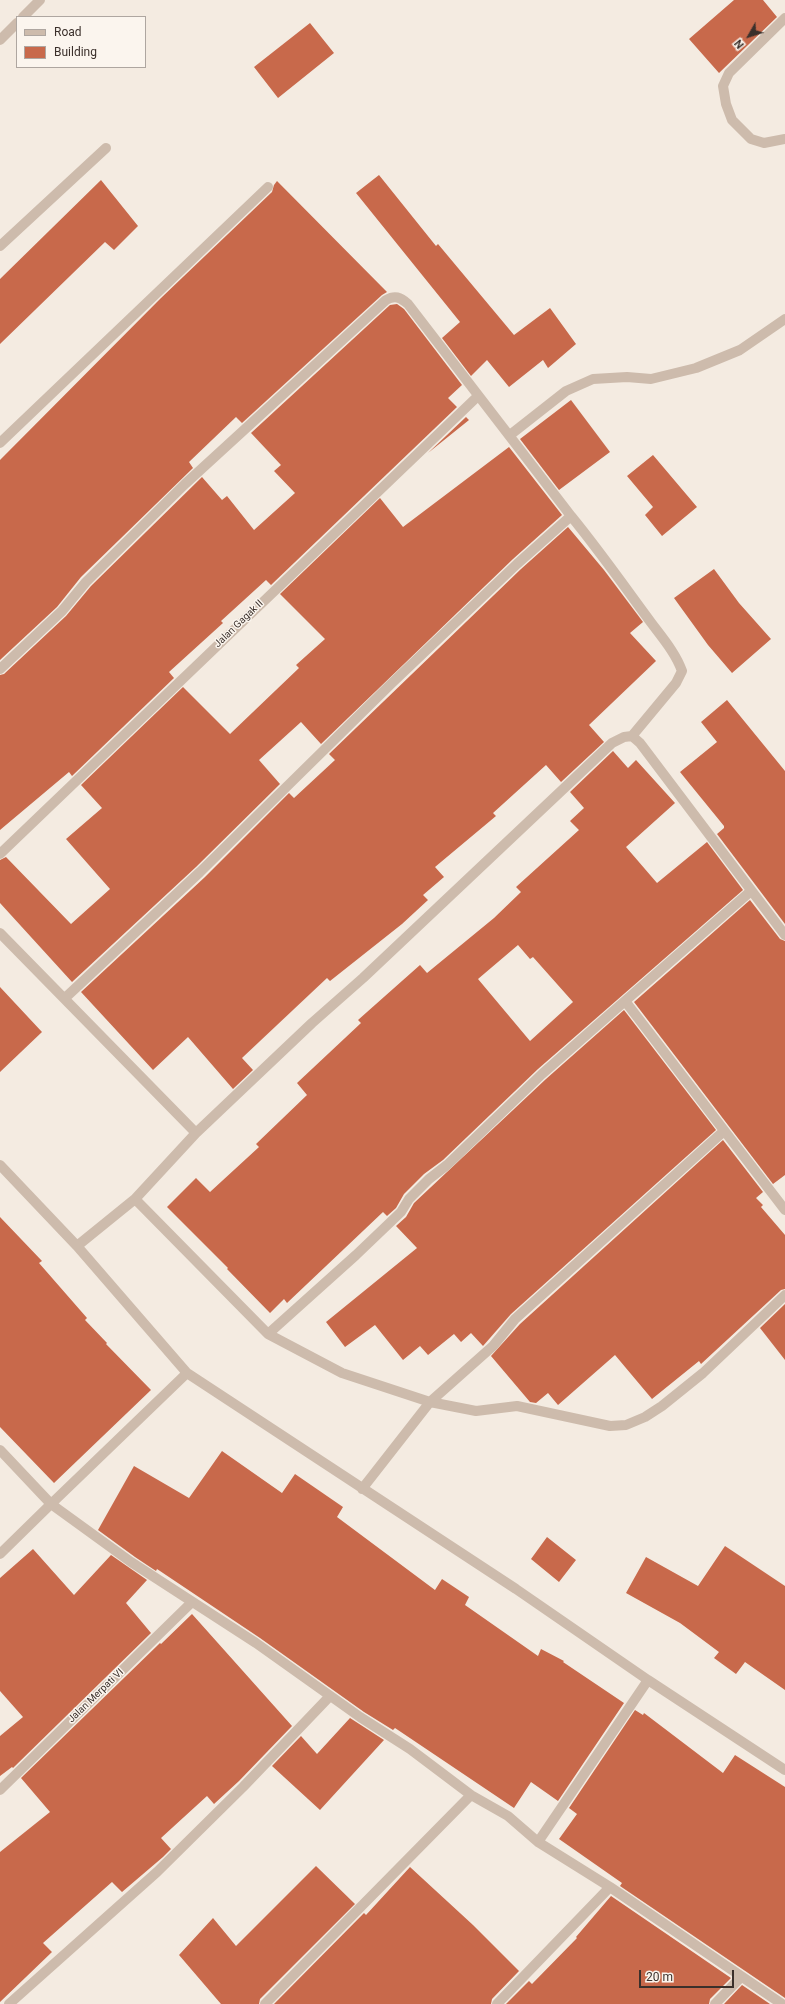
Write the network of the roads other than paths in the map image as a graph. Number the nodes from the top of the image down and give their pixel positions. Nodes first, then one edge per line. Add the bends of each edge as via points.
1 (40, 0) edge
2 (24, 16) edge
3 (785, 18) edge
4 (16, 24) edge
5 (0, 40) edge
6 (785, 139) edge
7 (106, 148) dead end
8 (268, 187) dead end
9 (0, 246) edge
10 (785, 319) edge
11 (478, 396) junction
12 (510, 435) junction
13 (0, 443) edge
14 (571, 516) junction
15 (0, 669) edge
16 (632, 736) junction
17 (0, 854) edge
18 (751, 891) junction
19 (0, 933) edge
20 (785, 935) edge
21 (65, 998) junction
22 (625, 1001) junction
23 (724, 1131) junction
24 (196, 1133) junction
25 (0, 1165) edge
26 (135, 1199) junction
27 (785, 1210) edge
28 (77, 1246) junction
29 (785, 1296) edge
30 (268, 1334) junction
31 (187, 1372) junction
32 (430, 1402) junction
33 (0, 1450) edge
34 (362, 1489) junction
35 (51, 1504) junction
36 (0, 1554) edge
37 (192, 1602) junction
38 (648, 1680) junction
39 (330, 1696) junction
40 (785, 1770) edge
41 (0, 1790) edge
42 (471, 1795) junction
43 (538, 1842) junction
44 (610, 1887) junction
45 (741, 1977) junction
46 (9, 2004) edge
47 (265, 2004) edge
48 (497, 2004) edge
49 (715, 2004) edge
50 (782, 2004) edge

1 - 2 street
3 - 6 street via 729,73 723,86 732,120 751,139 764,143
4 - 5 street
7 - 9 street
8 - 13 street
10 - 12 street via 740,350 696,368 650,379 627,376 593,379 566,391
11 - 12 street
11 - 15 street via 408,304 398,297 386,300 185,484 86,582 62,611
11 - 17 street, Jalan Gagak II
12 - 14 street
14 - 16 street via 655,629 682,671 676,683
14 - 21 street via 392,683 200,872
16 - 18 street via 640,743
16 - 24 street via 612,743
18 - 20 street
18 - 22 street
19 - 21 street
21 - 24 street
22 - 23 street
22 - 30 street via 429,1179 356,1255
23 - 27 street
23 - 32 street via 515,1319 493,1346
24 - 26 street
25 - 28 street
26 - 28 street
26 - 30 street
28 - 31 street
29 - 32 street via 686,1387 645,1417 626,1425 610,1426 517,1406 476,1411
30 - 32 street via 342,1373
31 - 34 street
31 - 35 street
32 - 34 street
33 - 35 street
34 - 38 street via 516,1589
35 - 36 street
35 - 37 street
37 - 39 street via 256,1643
37 - 41 street, Jalan Merpati VI
38 - 40 street
38 - 43 street
39 - 42 street via 410,1749
39 - 46 street via 243,1788 157,1872
42 - 43 street via 508,1816
42 - 47 street
43 - 44 street
44 - 45 street
44 - 48 street
45 - 49 street
45 - 50 street

